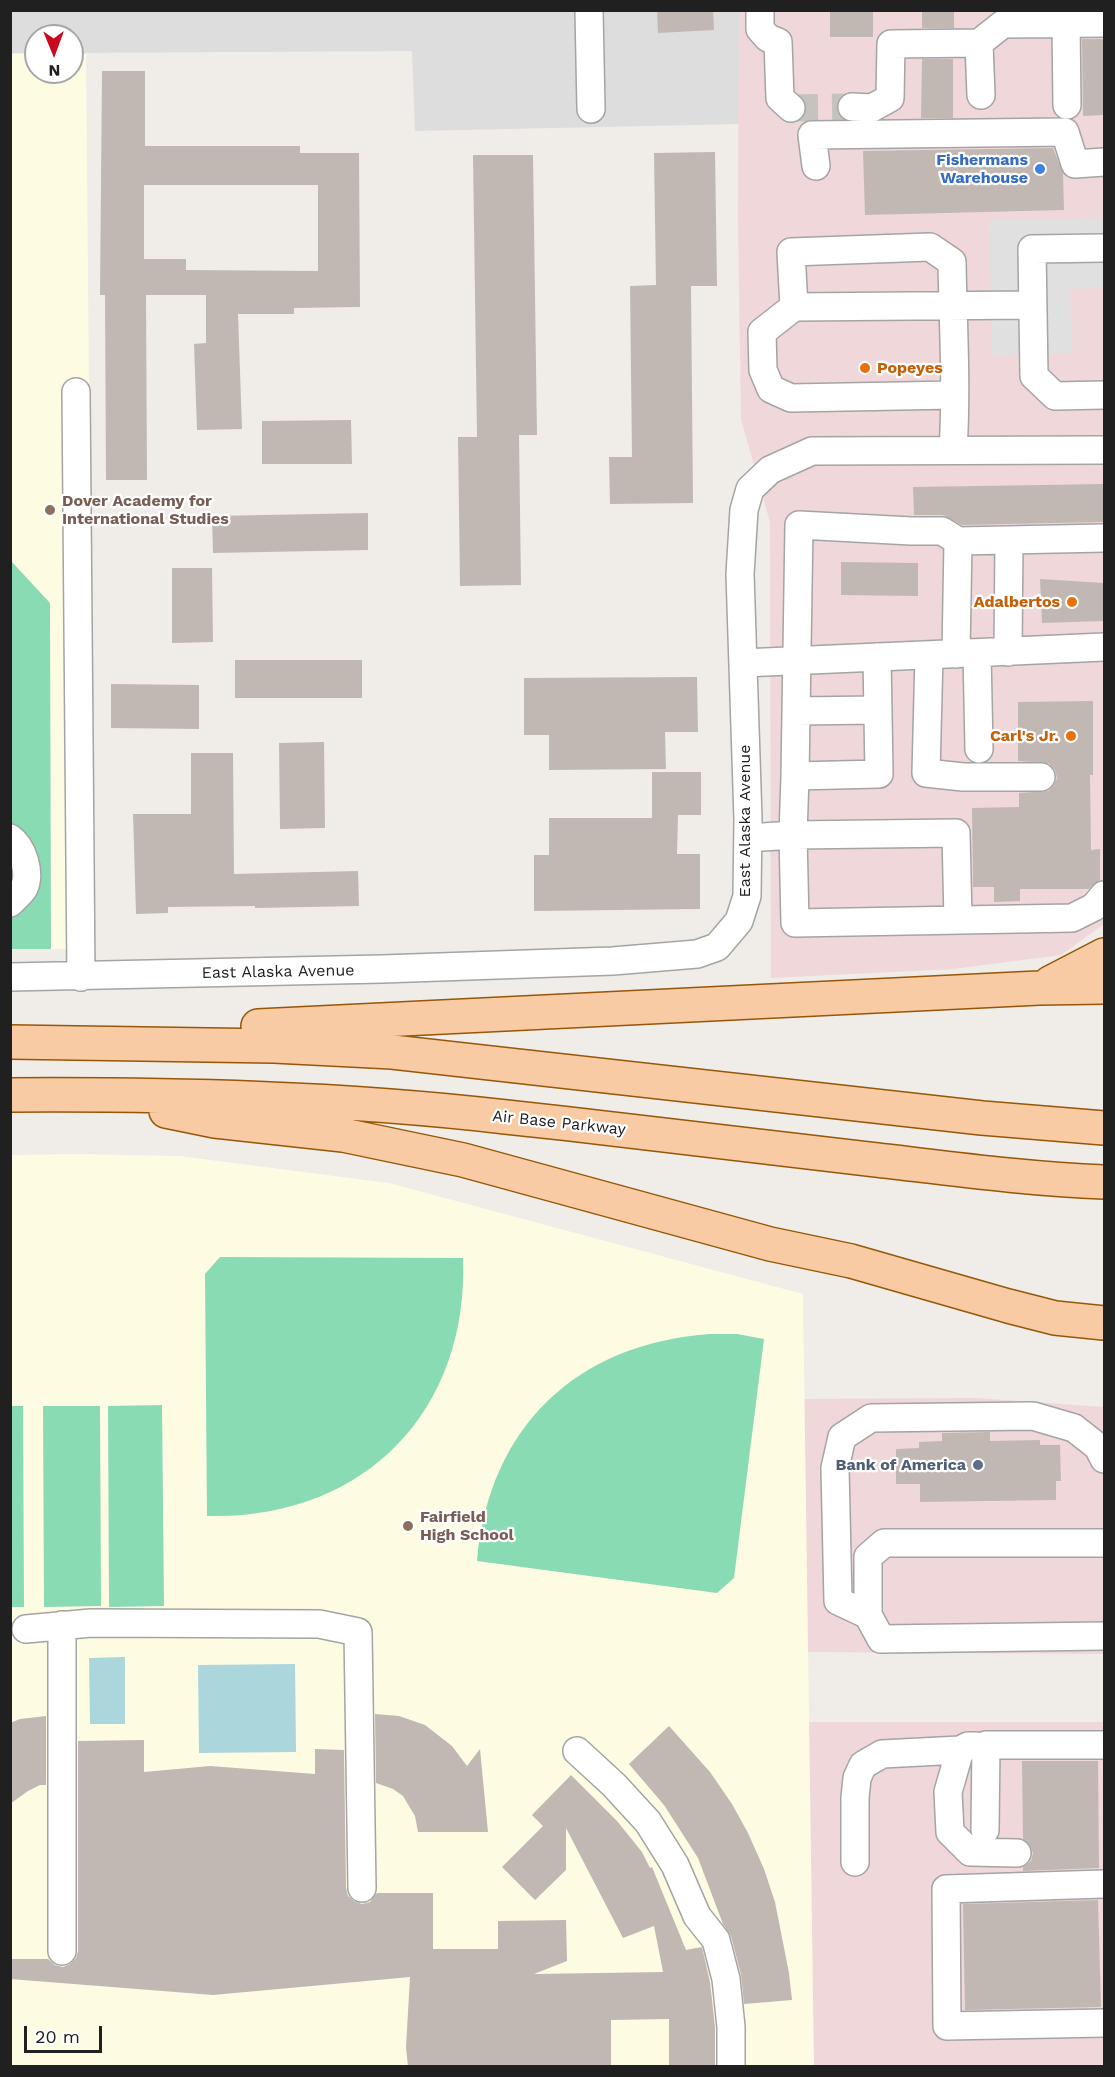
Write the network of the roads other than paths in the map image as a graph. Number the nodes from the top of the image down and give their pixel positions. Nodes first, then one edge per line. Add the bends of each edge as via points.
1 (589, 10) edge
2 (760, 10) edge
3 (1066, 23) junction
4 (1104, 23) edge
5 (979, 43) junction
6 (981, 95) dead end
7 (1067, 105) dead end
8 (852, 107) tunnel mouth
9 (791, 108) dead end
10 (591, 109) dead end
11 (1104, 162) edge
12 (816, 166) dead end
13 (1104, 248) edge
14 (953, 305) junction
15 (1033, 305) junction
16 (794, 306) junction
17 (76, 392) dead end
18 (954, 395) junction
19 (1104, 395) edge
20 (953, 450) junction
21 (1104, 450) edge
22 (1104, 538) edge
23 (1009, 540) junction
24 (958, 541) junction
25 (1104, 647) edge
26 (1008, 652) junction
27 (967, 653) junction
28 (929, 655) junction
29 (877, 657) junction
30 (796, 661) junction
31 (742, 663) junction
32 (878, 710) junction
33 (796, 711) junction
34 (980, 749) dead end
35 (795, 776) junction
36 (1041, 777) dead end
37 (793, 835) junction
38 (10, 838) edge
39 (748, 838) junction
40 (1104, 894) edge
41 (10, 903) edge
42 (958, 920) junction
43 (1104, 955) edge
44 (10, 977) edge
45 (81, 977) junction
46 (1104, 987) edge
47 (1040, 988) junction
48 (10, 1042) edge
49 (91, 1042) junction
50 (90, 1094) junction
51 (10, 1095) edge
52 (1104, 1128) edge
53 (1104, 1182) edge
54 (1104, 1323) edge
55 (1104, 1459) edge
56 (1104, 1543) edge
57 (868, 1615) junction
58 (62, 1625) junction
59 (26, 1629) dead end
60 (1104, 1636) edge
61 (1104, 1745) edge
62 (973, 1748) junction
63 (577, 1751) dead end
64 (985, 1830) dead end
65 (1017, 1853) dead end
66 (855, 1862) dead end
67 (1104, 1884) edge
68 (362, 1888) dead end
69 (62, 1951) dead end
70 (1104, 2023) edge
71 (731, 2067) edge

1 - 10 street
2 - 9 street via 760,29 778,42 780,98
3 - 4 street
3 - 5 street via 1003,24
3 - 7 street
5 - 6 street
5 - 8 street via 891,44 890,98 872,108
11 - 12 street via 1075,164 1065,132 812,135
13 - 15 street via 1032,249
14 - 15 street
14 - 16 street
14 - 16 street via 952,262 930,247 791,252
14 - 18 street
15 - 19 street via 1034,376 1054,396
16 - 18 street via 762,332 764,370 771,389 791,398
17 - 45 street
18 - 20 street
20 - 21 street, East Alaska Avenue
20 - 31 street, East Alaska Avenue via 812,451 770,470 750,489 744,510 740,574
22 - 23 street
23 - 24 street
23 - 26 street
24 - 27 street
24 - 30 street via 942,531 799,525
25 - 26 street
26 - 27 street
27 - 28 street
27 - 34 street
28 - 29 street
28 - 36 street via 926,773
29 - 30 street
29 - 32 street
30 - 31 street
30 - 33 street
31 - 39 street, East Alaska Avenue
32 - 33 street
32 - 35 street via 879,774
33 - 35 street
35 - 37 street
37 - 39 street
37 - 42 street via 956,833
37 - 42 street via 795,923
38 - 41 street via 17,843 26,863 25,888
39 - 45 street, East Alaska Avenue via 747,896 739,921 717,947 697,954 602,961
40 - 42 street via 1094,907 1072,918
43 - 47 main road
44 - 45 street, East Alaska Avenue
46 - 47 main road
47 - 49 main road via 222,1028
48 - 49 main road
49 - 52 main road via 392,1052 982,1118
50 - 51 main road, Air Base Parkway
50 - 53 main road, Air Base Parkway via 277,1098 390,1106 977,1172
50 - 54 main road via 215,1121 343,1136 463,1160 1027,1311
55 - 57 street via 1098,1447 1074,1428 1033,1416 871,1418 842,1437 836,1468 838,1601
56 - 57 street via 884,1543 868,1557
57 - 60 street via 881,1639
58 - 59 street
58 - 68 street via 319,1624 358,1632
58 - 69 street
61 - 62 street
62 - 64 street
62 - 65 street via 948,1792 950,1832 970,1852
62 - 66 street via 882,1754 863,1765 855,1798
63 - 71 street via 648,1822 675,1865 697,1916 716,1940 726,1979
67 - 70 street via 946,1889 946,2026

